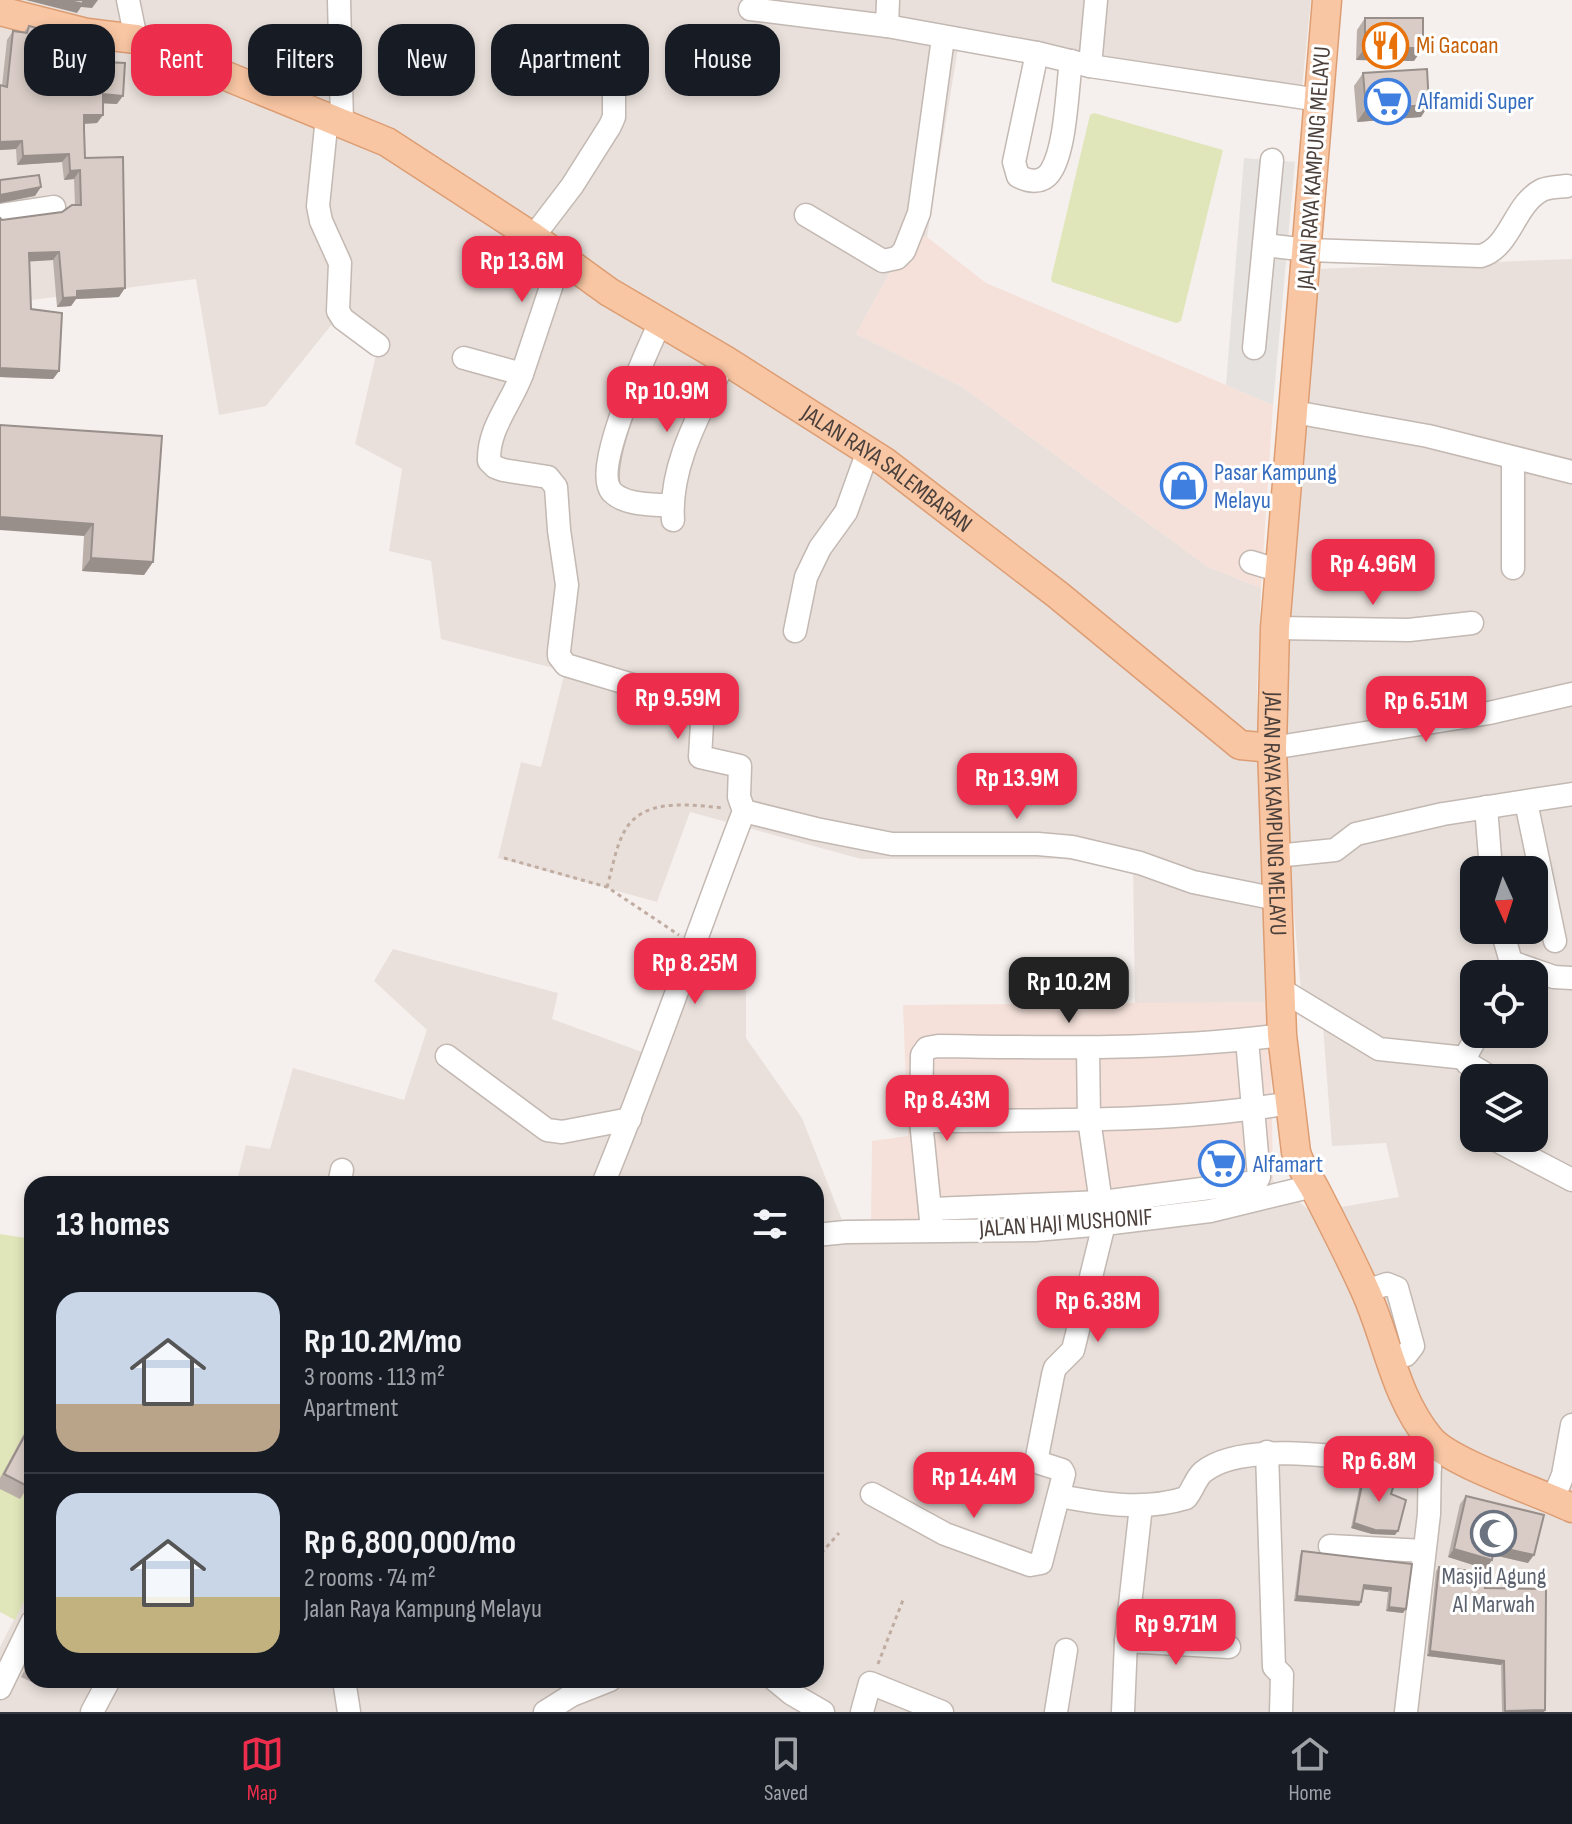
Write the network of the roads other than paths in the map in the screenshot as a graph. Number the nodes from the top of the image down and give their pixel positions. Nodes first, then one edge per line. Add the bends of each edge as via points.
1 (128, 0) edge
2 (339, 0) edge
3 (888, 0) edge
4 (1096, 0) edge
5 (1327, 0) edge
6 (750, 9) dead end
7 (0, 11) edge
8 (133, 24) edge
9 (887, 26) junction
10 (131, 38) edge
11 (943, 38) junction
12 (1037, 53) junction
13 (1080, 63) junction
14 (232, 78) edge
15 (614, 96) edge
16 (1319, 100) junction
17 (335, 119) junction
18 (1272, 160) dead end
19 (1567, 186) dead end
20 (54, 207) dead end
21 (0, 215) edge
22 (806, 215) dead end
23 (533, 237) junction
24 (1265, 245) junction
25 (1308, 250) junction
26 (561, 257) junction
27 (660, 322) junction
28 (378, 345) dead end
29 (1254, 348) dead end
30 (464, 358) dead end
31 (725, 360) junction
32 (522, 374) junction
33 (1294, 412) junction
34 (868, 451) junction
35 (1513, 458) junction
36 (1572, 472) edge
37 (1251, 562) dead end
38 (1513, 568) dead end
39 (1280, 571) junction
40 (1472, 623) dead end
41 (1275, 628) junction
42 (795, 631) dead end
43 (1572, 694) edge
44 (1272, 748) junction
45 (1572, 794) edge
46 (1526, 802) junction
47 (1486, 807) junction
48 (744, 811) junction
49 (1276, 856) junction
50 (1490, 856) edge
51 (1277, 899) junction
52 (1555, 941) dead end
53 (1548, 976) edge
54 (1572, 978) edge
55 (1280, 989) junction
56 (1282, 1035) junction
57 (1247, 1040) junction
58 (1088, 1048) junction
59 (1471, 1048) edge
60 (447, 1056) dead end
61 (1466, 1058) junction
62 (1468, 1064) edge
63 (1290, 1103) junction
64 (1253, 1109) junction
65 (630, 1119) junction
66 (1089, 1119) junction
67 (921, 1121) junction
68 (1519, 1152) edge
69 (606, 1176) edge
70 (1572, 1180) edge
71 (1313, 1186) junction
72 (1103, 1213) junction
73 (932, 1220) junction
74 (824, 1234) edge
75 (1572, 1425) edge
76 (1267, 1452) junction
77 (1430, 1454) junction
78 (872, 1494) dead end
79 (1059, 1496) junction
80 (1562, 1503) edge
81 (1141, 1506) junction
82 (1330, 1546) dead end
83 (1424, 1551) junction
84 (24, 1638) edge
85 (1126, 1641) junction
86 (1229, 1647) dead end
87 (1066, 1650) dead end
88 (0, 1688) edge
89 (105, 1688) edge
90 (345, 1688) edge
91 (585, 1688) edge
92 (785, 1688) edge
93 (92, 1712) edge
94 (349, 1712) edge
95 (545, 1712) edge
96 (823, 1712) edge
97 (862, 1712) edge
98 (942, 1712) edge
99 (1056, 1712) edge
100 (1123, 1712) edge
101 (1281, 1712) edge
102 (1406, 1712) edge

1 - 8 street
2 - 17 street
3 - 9 street
4 - 13 street
5 - 16 main road, JALAN RAYA KAMPUNG MELAYU
6 - 9 street
7 - 10 main road, JALAN RAYA SALEMBARAN
9 - 11 street
11 - 12 street
11 - 22 street via 919,213 904,251 883,261
12 - 13 street
12 - 13 street via 1014,162 1018,176 1027,181 1050,173
13 - 16 street
14 - 17 main road, JALAN RAYA SALEMBARAN
15 - 23 street via 610,126
16 - 25 main road, JALAN RAYA KAMPUNG MELAYU
17 - 23 main road, JALAN RAYA SALEMBARAN via 387,142
17 - 28 street via 318,206 340,263 338,311
18 - 24 street
19 - 25 street via 1540,191 1496,248 1481,256
20 - 21 street
23 - 26 main road, JALAN RAYA SALEMBARAN
24 - 25 street
24 - 29 street
25 - 33 main road, JALAN RAYA KAMPUNG MELAYU
26 - 27 main road, JALAN RAYA SALEMBARAN
26 - 32 street
27 - 31 main road, JALAN RAYA SALEMBARAN
27 - 31 street via 615,430 607,484 613,493 672,513 680,462
30 - 32 street
31 - 34 main road, JALAN RAYA SALEMBARAN
32 - 48 street via 498,423 489,461 503,470 548,477 556,487 567,585 562,662 703,706 700,757 740,766
33 - 35 street via 1428,436
33 - 39 main road, JALAN RAYA KAMPUNG MELAYU
34 - 42 street via 850,505 806,577
34 - 44 main road, JALAN RAYA SALEMBARAN via 1058,595 1240,745
35 - 36 street
35 - 38 street
37 - 39 street
39 - 41 main road, JALAN RAYA KAMPUNG MELAYU
40 - 41 street via 1409,630
41 - 44 main road, JALAN RAYA KAMPUNG MELAYU
43 - 44 street
44 - 49 main road, JALAN RAYA KAMPUNG MELAYU
45 - 46 street
46 - 47 street
46 - 52 street
47 - 49 street via 1356,834 1335,850
47 - 50 street
48 - 51 street via 892,844 1072,847 1205,885
48 - 65 street
49 - 51 main road, JALAN RAYA KAMPUNG MELAYU
51 - 55 main road, JALAN RAYA KAMPUNG MELAYU
53 - 54 street
55 - 56 main road, JALAN RAYA KAMPUNG MELAYU
55 - 61 street via 1379,1049
56 - 57 street
56 - 63 main road, JALAN RAYA KAMPUNG MELAYU
57 - 58 street
57 - 64 street
58 - 66 street
58 - 67 street via 927,1048 922,1055
59 - 61 street
60 - 65 street via 547,1130
61 - 62 street
63 - 64 street
63 - 71 main road, JALAN RAYA KAMPUNG MELAYU via 1300,1166
64 - 66 street
64 - 72 street via 1256,1182
65 - 69 street
66 - 67 street
66 - 72 street
67 - 73 street
68 - 70 street
71 - 72 street, JALAN HAJI MUSHONIF via 1210,1211
71 - 77 main road, JALAN RAYA KAMPUNG MELAYU via 1366,1291
72 - 73 street, JALAN HAJI MUSHONIF via 1035,1230
72 - 79 street via 1073,1350 1055,1368 1037,1457 1063,1472
73 - 74 street, JALAN HAJI MUSHONIF
75 - 80 street
76 - 77 street
76 - 81 street via 1219,1462 1200,1474 1186,1498
76 - 101 street via 1274,1667 1282,1675
77 - 80 main road, JALAN RAYA KAMPUNG MELAYU via 1454,1457
77 - 83 street
78 - 79 street via 945,1534 1033,1565 1041,1563
79 - 81 street
81 - 85 street
82 - 83 street
83 - 102 street
84 - 88 street
85 - 86 street
85 - 100 street
87 - 99 street
89 - 93 street
90 - 94 street
91 - 95 street
92 - 96 street
97 - 98 street via 870,1683

